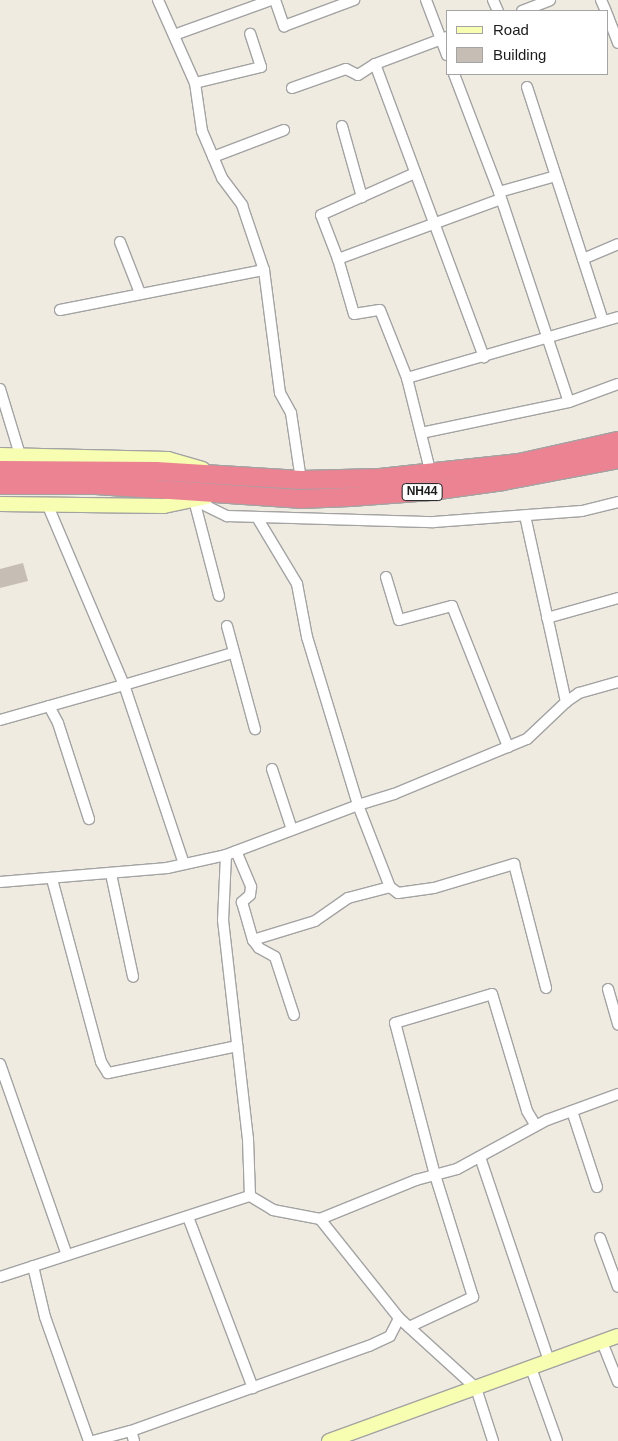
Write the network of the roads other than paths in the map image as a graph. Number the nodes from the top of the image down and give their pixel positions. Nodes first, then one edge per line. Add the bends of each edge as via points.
1 (158, 0) edge
2 (273, 0) edge
3 (354, 0) edge
4 (426, 0) edge
5 (550, 0) edge
6 (525, 10) edge
7 (608, 18) edge
8 (250, 34) dead end
9 (174, 35) junction
10 (444, 38) edge
11 (618, 43) edge
12 (375, 64) junction
13 (454, 75) edge
14 (195, 83) junction
15 (527, 87) dead end
16 (292, 88) dead end
17 (342, 126) dead end
18 (284, 130) dead end
19 (213, 157) junction
20 (416, 173) junction
21 (556, 176) junction
22 (500, 196) junction
23 (362, 197) junction
24 (434, 224) junction
25 (120, 242) dead end
26 (618, 244) edge
27 (338, 259) junction
28 (583, 259) junction
29 (264, 270) junction
30 (140, 292) junction
31 (60, 310) dead end
32 (618, 317) edge
33 (603, 321) junction
34 (546, 338) junction
35 (484, 357) junction
36 (407, 378) junction
37 (618, 384) edge
38 (0, 389) edge
39 (569, 402) junction
40 (421, 433) junction
41 (618, 441) edge
42 (0, 455) edge
43 (20, 455) junction
44 (618, 458) edge
45 (0, 470) edge
46 (431, 474) junction
47 (229, 476) junction
48 (301, 480) junction
49 (0, 485) edge
50 (223, 493) junction
51 (194, 500) junction
52 (618, 502) edge
53 (0, 504) edge
54 (48, 506) junction
55 (525, 515) junction
56 (258, 518) junction
57 (386, 577) dead end
58 (219, 596) dead end
59 (618, 598) edge
60 (547, 618) junction
61 (227, 626) dead end
62 (233, 653) junction
63 (618, 682) edge
64 (124, 685) junction
65 (566, 702) junction
66 (49, 706) junction
67 (0, 720) edge
68 (255, 729) dead end
69 (508, 747) junction
70 (272, 769) dead end
71 (358, 805) junction
72 (89, 819) dead end
73 (292, 830) junction
74 (231, 853) junction
75 (184, 864) junction
76 (110, 874) junction
77 (52, 879) junction
78 (0, 882) edge
79 (390, 887) junction
80 (253, 940) junction
81 (133, 977) dead end
82 (546, 988) dead end
83 (608, 989) dead end
84 (294, 1015) dead end
85 (618, 1025) edge
86 (237, 1046) junction
87 (0, 1064) edge
88 (618, 1094) edge
89 (572, 1111) junction
90 (536, 1126) junction
91 (480, 1157) junction
92 (434, 1175) junction
93 (597, 1187) dead end
94 (250, 1196) junction
95 (188, 1217) junction
96 (320, 1219) junction
97 (600, 1238) dead end
98 (66, 1255) junction
99 (32, 1266) junction
100 (0, 1277) edge
101 (618, 1287) edge
102 (399, 1318) junction
103 (410, 1327) junction
104 (618, 1336) edge
105 (602, 1342) junction
106 (549, 1361) junction
107 (531, 1368) junction
108 (618, 1382) edge
109 (252, 1388) junction
110 (476, 1388) junction
111 (133, 1436) edge
112 (91, 1441) edge
113 (329, 1441) edge
114 (493, 1441) edge
115 (557, 1441) edge

1 - 9 street
2 - 3 street via 284,26
2 - 9 street
4 - 10 street
5 - 6 street
7 - 11 street
8 - 14 street via 262,67
9 - 14 street
10 - 12 street
12 - 16 street via 358,75 346,69
12 - 20 street
13 - 22 street
14 - 19 street via 202,131
15 - 21 street
17 - 23 street
18 - 19 street
19 - 29 street via 222,178 242,205
20 - 23 street
20 - 24 street
21 - 22 street
21 - 28 street
22 - 24 street
22 - 34 street
23 - 27 street via 321,215
24 - 27 street
24 - 35 street
25 - 30 street
26 - 28 street
27 - 36 street via 354,314 380,310
28 - 33 street
29 - 30 street
29 - 48 street via 280,393 291,414
30 - 31 street
32 - 33 street
33 - 34 street
34 - 35 street
34 - 39 street
35 - 36 street
36 - 40 street
37 - 39 street
38 - 43 street
39 - 40 street
40 - 46 street
41 - 46 highway, NH44 via 519,463
42 - 43 street
43 - 47 street via 168,459
44 - 50 highway, NH44 via 591,466 431,491 300,499
45 - 47 highway, NH44
46 - 48 highway, NH44
47 - 48 highway, NH44
49 - 50 highway, NH44
50 - 51 street
51 - 54 street via 164,506
51 - 56 street via 227,516
51 - 58 street
52 - 55 street via 582,511
53 - 54 street
54 - 64 street
55 - 56 street via 434,522
55 - 60 street
56 - 71 street via 296,584 307,637
57 - 69 street via 399,620 452,606
59 - 60 street
60 - 65 street
61 - 62 street
62 - 64 street
62 - 68 street
63 - 65 street via 579,693
64 - 66 street
64 - 75 street
65 - 69 street via 527,739
66 - 67 street
66 - 72 street via 58,723
69 - 71 street via 394,794
70 - 73 street
71 - 73 street
71 - 79 street
73 - 74 street
74 - 75 street
74 - 80 street via 251,886 250,895 242,902
74 - 86 street via 223,920
75 - 76 street
76 - 77 street
76 - 81 street
77 - 78 street
77 - 86 street via 101,1062 108,1073
79 - 80 street via 348,898 315,921
79 - 82 street via 398,893 434,888 514,864
80 - 84 street via 259,948 275,957
83 - 85 street
86 - 94 street
87 - 98 street
88 - 89 street
89 - 90 street
89 - 93 street
90 - 91 street
90 - 92 street via 527,1111 492,994 395,1023
91 - 92 street via 457,1169
91 - 106 street
92 - 96 street
92 - 103 street via 473,1297
94 - 95 street
94 - 96 street via 273,1210
95 - 98 street
95 - 109 street
96 - 102 street
97 - 101 street
98 - 99 street
99 - 100 street
99 - 112 street via 45,1317
102 - 103 street
102 - 109 street via 390,1336
103 - 110 street
104 - 105 street
105 - 106 street
105 - 108 street
106 - 107 street
107 - 110 street
107 - 115 street
109 - 111 street
110 - 113 street
110 - 114 street
111 - 112 street

